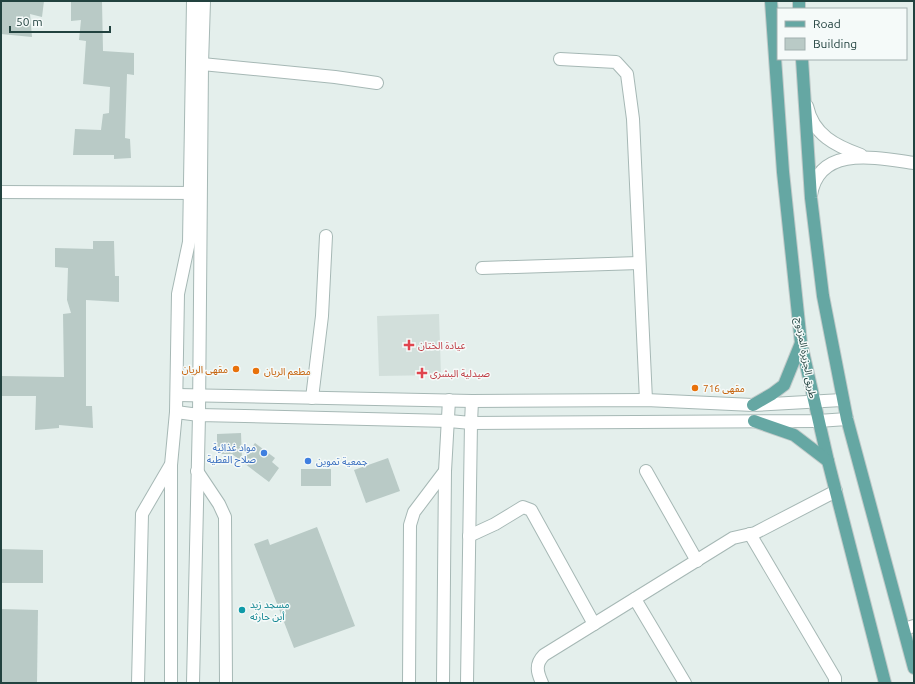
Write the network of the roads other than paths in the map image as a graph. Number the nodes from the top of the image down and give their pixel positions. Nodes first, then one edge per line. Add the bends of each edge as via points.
1 (193, 1) edge
2 (204, 1) edge
3 (771, 1) edge
4 (560, 59) dead end
5 (802, 60) edge
6 (202, 64) junction
7 (376, 84) dead end
8 (803, 90) junction
9 (864, 156) junction
10 (914, 163) edge
11 (1, 192) edge
12 (196, 193) junction
13 (811, 198) junction
14 (326, 236) dead end
15 (639, 263) junction
16 (482, 268) dead end
17 (801, 343) junction
18 (177, 395) junction
19 (200, 397) junction
20 (312, 398) junction
21 (449, 400) junction
22 (646, 400) junction
23 (842, 400) junction
24 (472, 401) junction
25 (814, 402) junction
26 (753, 405) junction
27 (176, 412) junction
28 (199, 415) junction
29 (847, 420) junction
30 (449, 421) junction
31 (754, 421) junction
32 (818, 421) junction
33 (471, 424) junction
34 (828, 461) junction
35 (171, 465) junction
36 (197, 471) junction
37 (445, 471) junction
38 (646, 471) dead end
39 (836, 491) junction
40 (750, 534) junction
41 (469, 536) junction
42 (697, 561) junction
43 (635, 599) junction
44 (594, 624) junction
45 (909, 628) edge
46 (914, 668) edge
47 (138, 683) edge
48 (171, 683) edge
49 (193, 683) edge
50 (226, 683) edge
51 (409, 683) edge
52 (443, 683) edge
53 (467, 683) edge
54 (542, 683) edge
55 (685, 683) edge
56 (835, 683) edge
57 (885, 683) edge

1 - 12 street
2 - 6 street
3 - 17 main road, طريق الجزيرة المزدوج via 783,172
4 - 15 street via 616,62 627,74 633,119
5 - 8 main road
6 - 7 street via 328,76
6 - 12 street
8 - 9 street via 812,122 821,133 840,148
8 - 13 main road
9 - 10 street
9 - 13 street via 845,158 831,164 816,178
11 - 12 street
12 - 18 street via 178,294
12 - 19 street
13 - 23 main road via 823,296
14 - 20 street via 322,316
15 - 16 street
15 - 22 street
17 - 25 main road, طريق الجزيرة المزدوج
17 - 26 main road via 784,384
18 - 19 street
18 - 27 street
19 - 20 street
19 - 28 street
20 - 21 street
21 - 24 street
21 - 30 street
22 - 24 street
22 - 26 street
23 - 25 street
23 - 29 main road
24 - 33 street
25 - 26 street
25 - 32 main road, طريق الجزيرة المزدوج
27 - 28 street
27 - 35 street
28 - 30 street
28 - 36 street
29 - 32 street
29 - 45 main road
30 - 33 street
30 - 37 street
31 - 32 street
31 - 33 street
31 - 34 main road via 794,435
32 - 34 main road, طريق الجزيرة المزدوج
33 - 41 street
34 - 39 main road, طريق الجزيرة المزدوج
35 - 47 street via 142,514
35 - 48 street
36 - 49 street
36 - 50 street via 225,517
37 - 51 street via 414,512 410,525
37 - 52 street
38 - 42 street
39 - 40 street
39 - 57 main road, طريق الجزيرة المزدوج
40 - 42 street via 738,536
40 - 56 street via 835,678
41 - 44 street via 523,507 528,507
41 - 53 street
42 - 43 street
43 - 44 street
43 - 55 street
44 - 54 street via 540,658 537,668
45 - 46 main road

